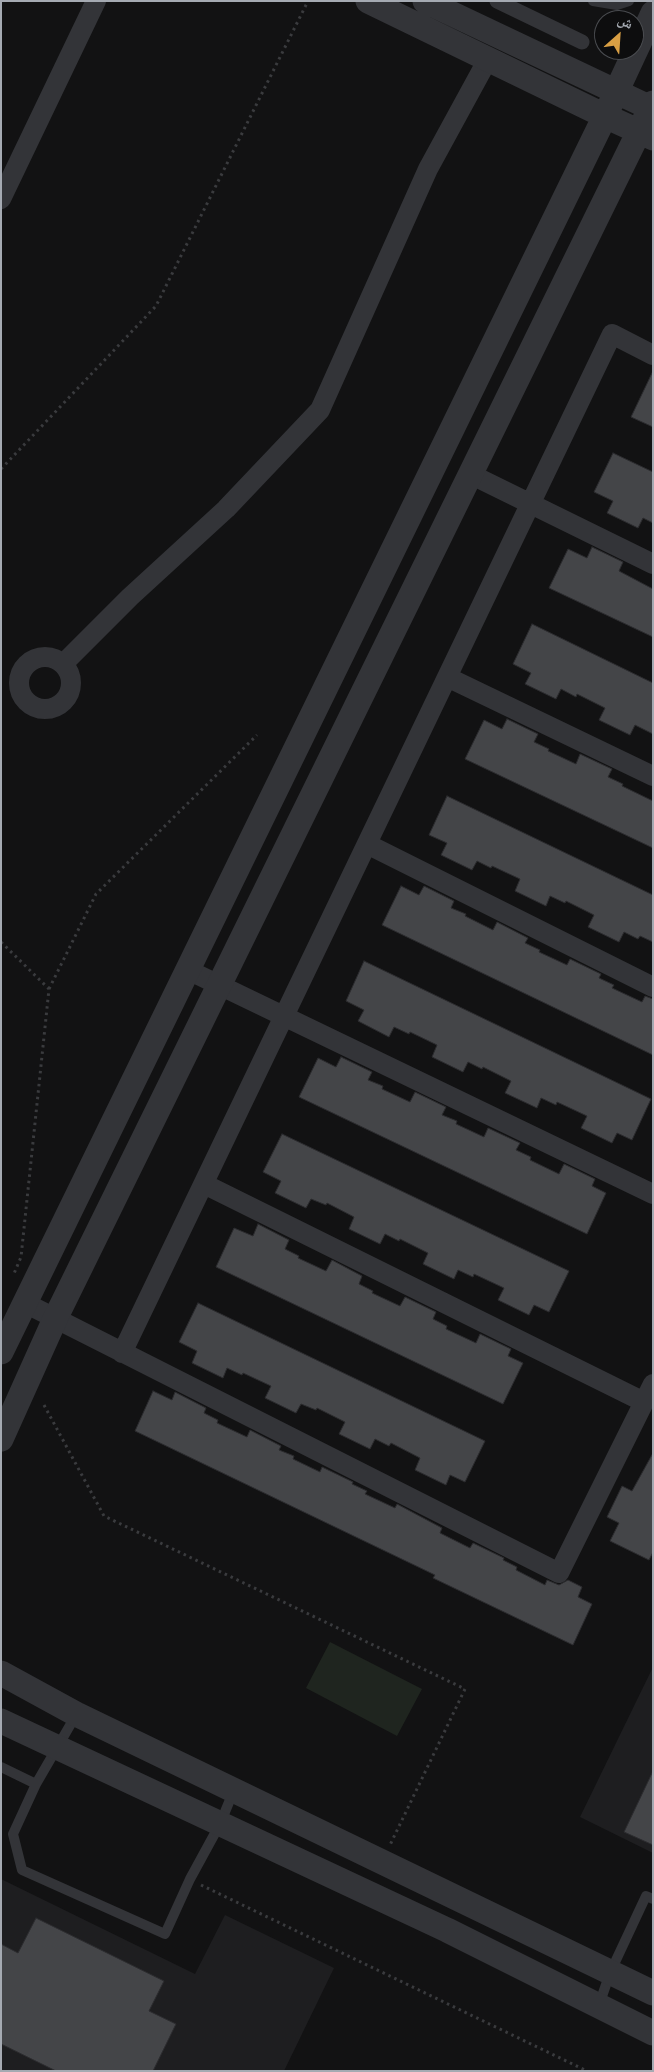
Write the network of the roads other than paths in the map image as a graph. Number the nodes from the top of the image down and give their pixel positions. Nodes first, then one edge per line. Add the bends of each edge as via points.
1 (96, 1) edge
2 (368, 1) edge
3 (425, 1) edge
4 (497, 1) edge
5 (593, 1) edge
6 (629, 1) edge
7 (653, 13) edge
8 (582, 42) dead end
9 (488, 59) junction
10 (616, 92) junction
11 (652, 106) edge
12 (604, 116) junction
13 (646, 134) edge
14 (1, 199) edge
15 (653, 355) edge
16 (470, 474) junction
17 (530, 504) junction
18 (653, 564) edge
19 (63, 664) dead end
20 (447, 676) junction
21 (653, 776) edge
22 (367, 844) junction
23 (188, 970) junction
24 (219, 985) junction
25 (653, 987) edge
26 (284, 1016) junction
27 (204, 1184) junction
28 (653, 1194) edge
29 (25, 1303) junction
30 (55, 1319) junction
31 (1, 1352) edge
32 (122, 1353) junction
33 (648, 1393) edge
34 (1, 1439) edge
35 (1, 1674) edge
36 (76, 1714) junction
37 (1, 1721) edge
38 (58, 1748) junction
39 (1, 1767) edge
40 (36, 1784) junction
41 (234, 1789) junction
42 (220, 1824) junction
43 (653, 1899) edge
44 (610, 1973) junction
45 (653, 1993) edge
46 (598, 2006) junction
47 (653, 2033) edge

1 - 14 street
2 - 9 street
3 - 10 street
4 - 8 street
5 - 6 lane via 617,5
7 - 10 street
9 - 12 street
9 - 19 street via 428,169 320,410 226,509
10 - 11 street
10 - 12 street
11 - 13 street
12 - 13 street
12 - 23 street
13 - 16 street
15 - 17 street via 612,334
16 - 17 street
16 - 24 street
17 - 18 street
17 - 20 street
20 - 21 street
20 - 22 street
22 - 25 street
22 - 26 street
23 - 24 street
23 - 29 street
24 - 26 street
24 - 30 street
26 - 27 street
26 - 28 street
27 - 32 street
27 - 33 street
29 - 30 street
29 - 31 street
30 - 32 street
30 - 34 street
32 - 33 street via 559,1573
35 - 36 street
36 - 38 lane
36 - 41 street
37 - 38 street
38 - 40 lane
38 - 42 street
39 - 40 lane
40 - 42 lane via 13,1834 22,1870 165,1934
41 - 42 lane
41 - 44 street
42 - 46 street via 447,1930
43 - 44 lane via 646,1896
44 - 45 street
44 - 46 lane
46 - 47 street

